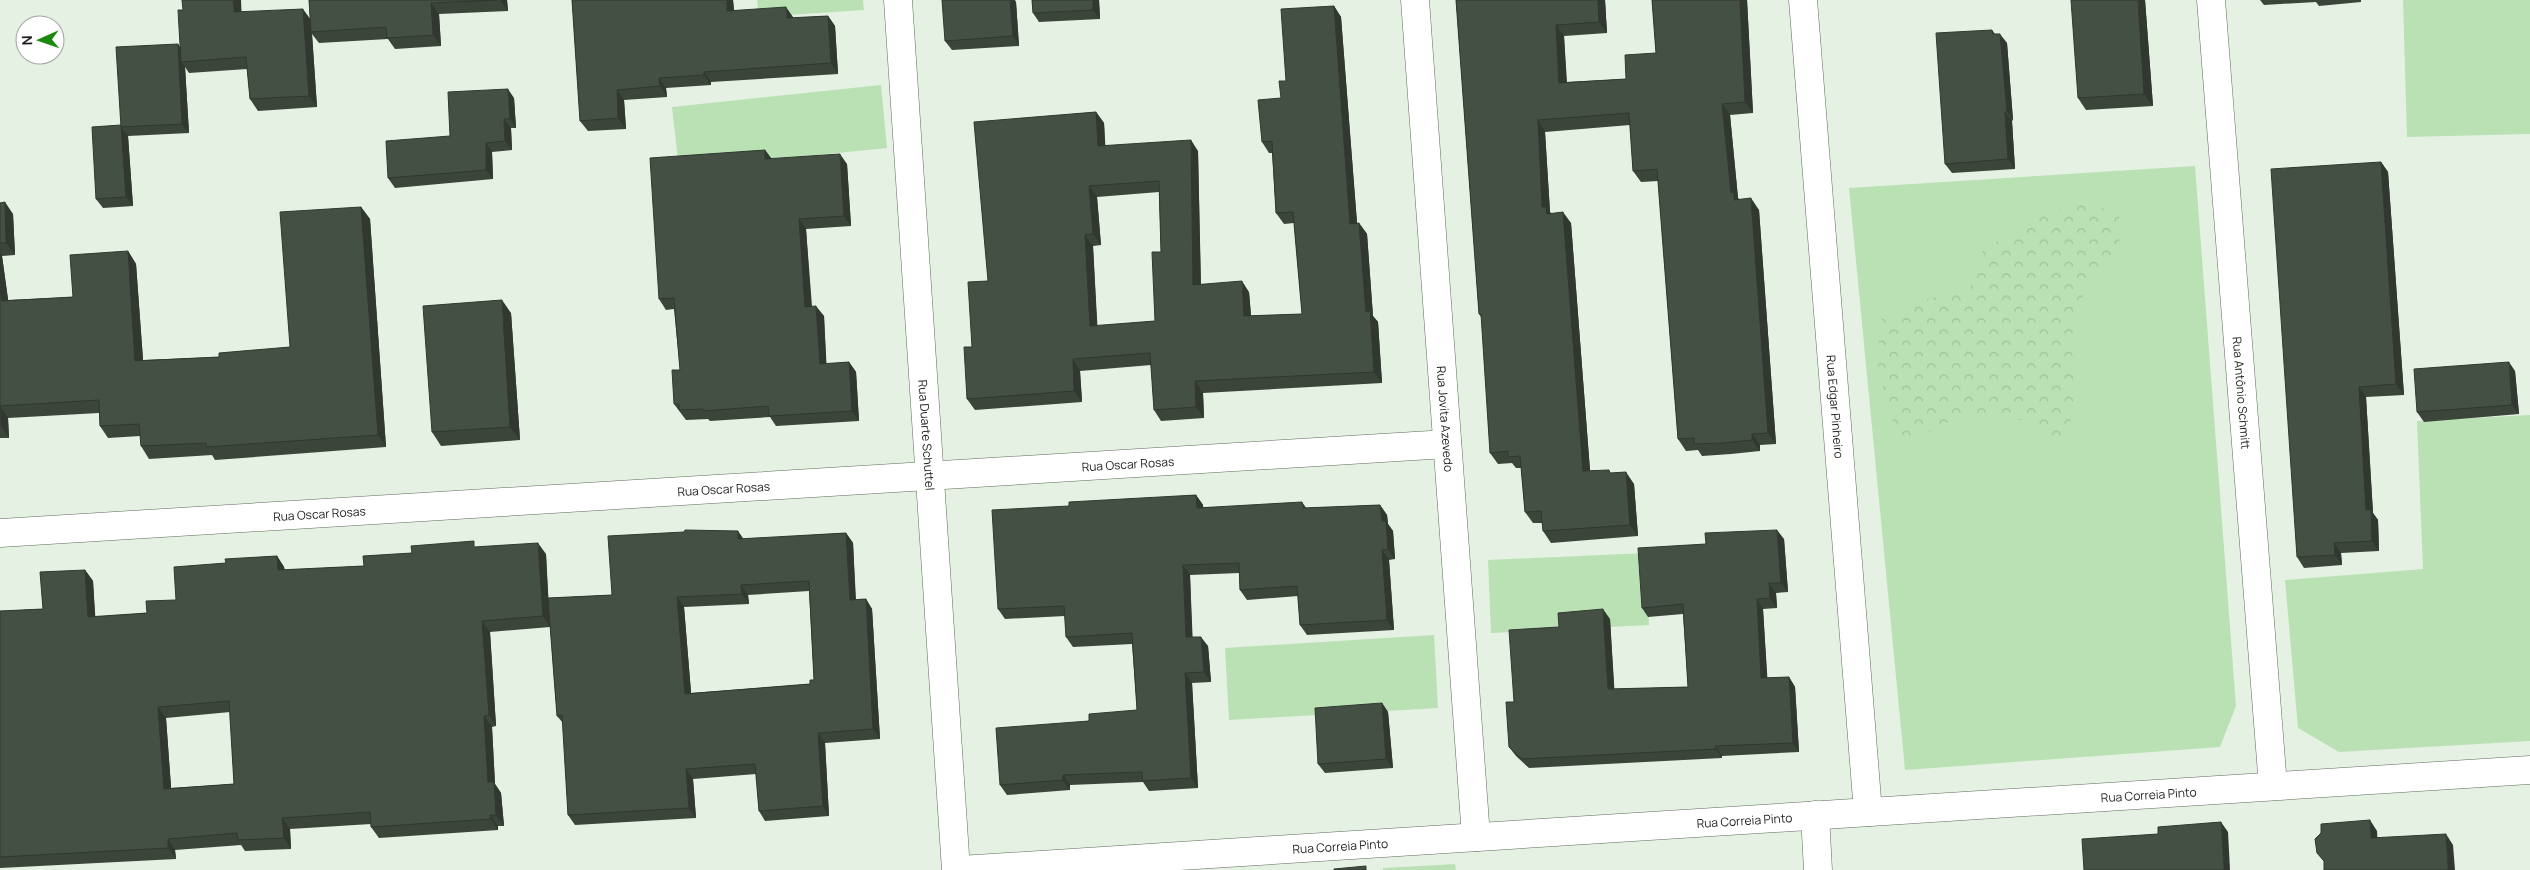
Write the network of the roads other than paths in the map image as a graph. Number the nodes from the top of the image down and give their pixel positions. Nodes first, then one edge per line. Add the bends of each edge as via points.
1 (898, 0) edge
2 (1415, 0) edge
3 (1803, 0) edge
4 (2211, 0) edge
5 (1447, 444) junction
6 (930, 476) junction
7 (0, 533) edge
8 (2530, 770) edge
9 (2273, 786) junction
10 (1868, 812) junction
11 (1816, 815) junction
12 (1476, 837) junction
13 (956, 870) edge
14 (960, 870) edge
15 (1818, 870) edge

1 - 6 street, Rua Duarte Schuttel
2 - 5 street, Rua Jovita Azevedo
3 - 10 street, Rua Edgar Pinheiro
4 - 9 street, Rua Antônio Schmitt
5 - 6 street, Rua Oscar Rosas
5 - 12 street, Rua Jovita Azevedo
6 - 7 street, Rua Oscar Rosas
6 - 13 street, Rua Duarte Schuttel
8 - 9 street, Rua Correia Pinto
9 - 10 street, Rua Correia Pinto
10 - 11 street, Rua Correia Pinto
11 - 12 street, Rua Correia Pinto
11 - 15 street
12 - 14 street, Rua Correia Pinto

